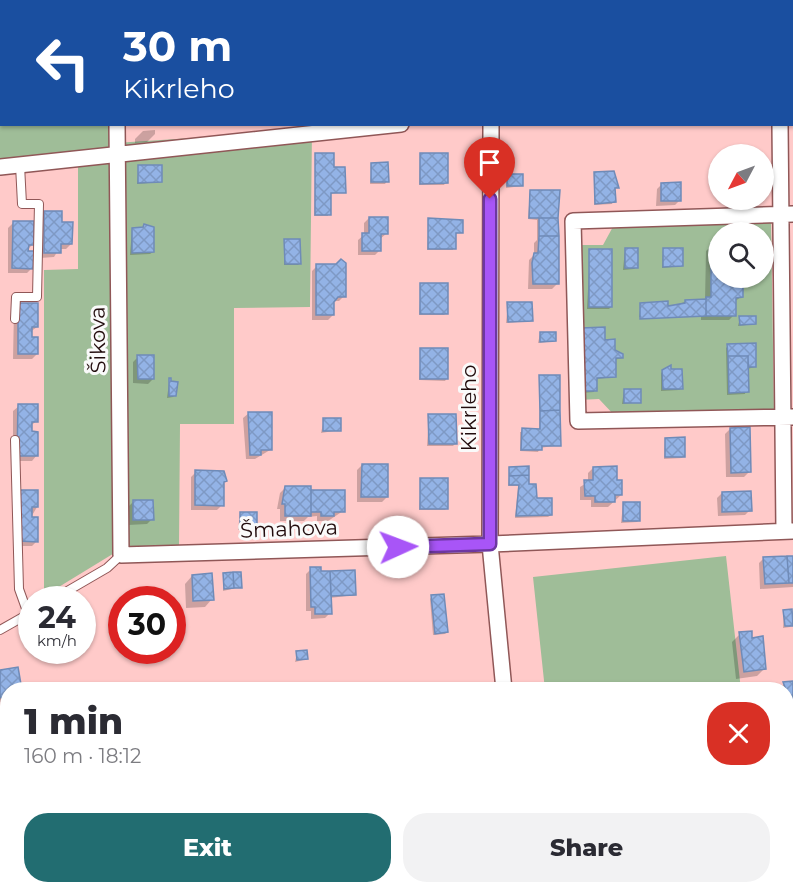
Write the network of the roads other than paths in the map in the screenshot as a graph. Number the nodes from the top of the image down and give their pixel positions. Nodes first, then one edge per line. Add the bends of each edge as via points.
1 (117, 126) edge
2 (383, 126) edge
3 (490, 126) edge
4 (780, 126) edge
5 (117, 155) junction
6 (20, 165) junction
7 (0, 167) edge
8 (788, 214) edge
9 (15, 319) dead end
10 (788, 418) edge
11 (15, 440) dead end
12 (789, 531) edge
13 (490, 544) junction
14 (121, 555) junction
15 (19, 586) edge
16 (76, 586) edge
17 (18, 620) edge
18 (0, 630) edge
19 (503, 682) edge

1 - 5 street, Šikova
2 - 5 street
3 - 13 street, Kikrleho
4 - 8 street
5 - 6 street
5 - 14 street, Šikova
6 - 7 street
6 - 9 lane via 22,204 39,204 37,297 16,297
8 - 10 street
8 - 10 street via 573,221 578,421
10 - 12 street
11 - 15 lane
12 - 13 street, Šmahova
13 - 14 street, Šmahova
13 - 19 street, Kikrleho
14 - 16 lane
17 - 18 lane

